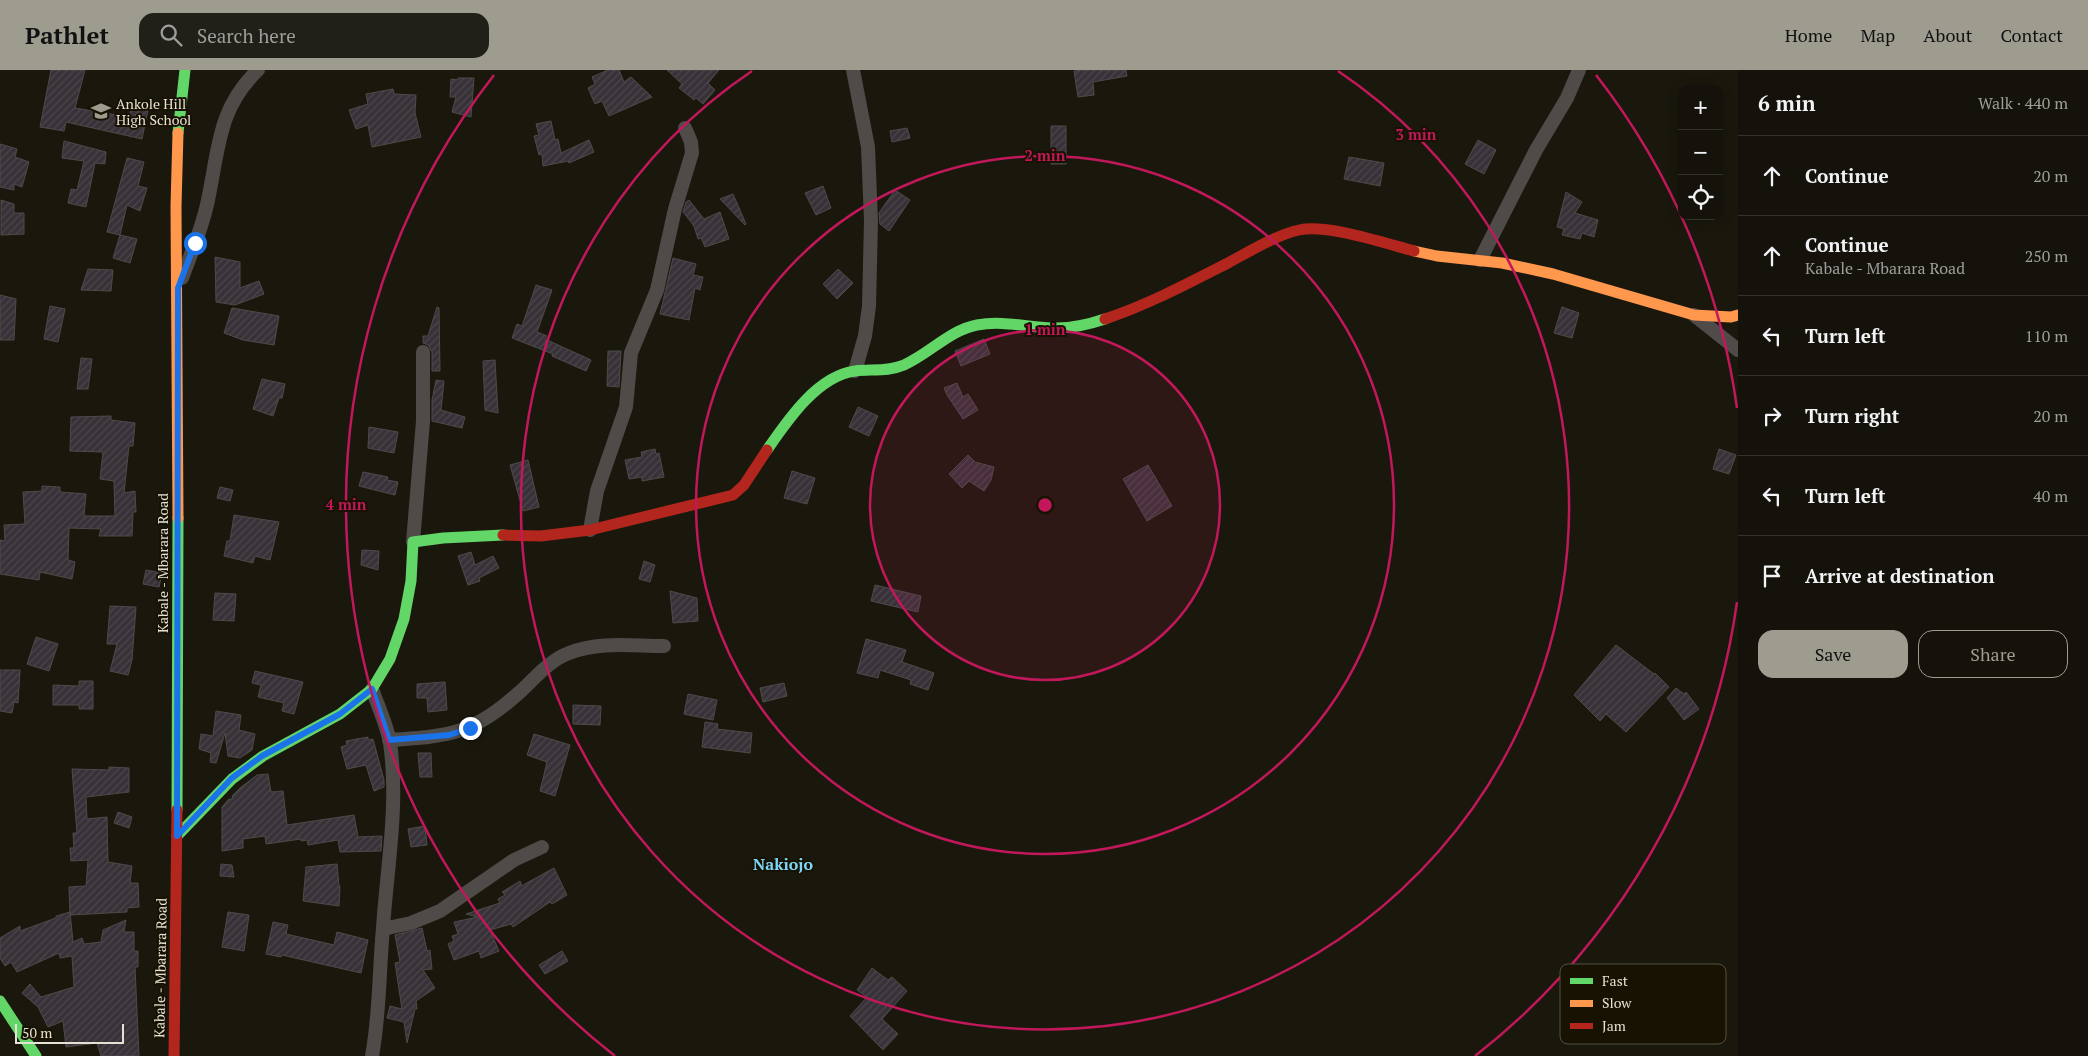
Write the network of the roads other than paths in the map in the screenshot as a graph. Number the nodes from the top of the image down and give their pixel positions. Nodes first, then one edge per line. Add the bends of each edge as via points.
1 (185, 70) edge
2 (258, 70) edge
3 (853, 70) edge
4 (1579, 70) edge
5 (684, 128) dead end
6 (1480, 260) junction
7 (178, 288) junction
8 (1694, 315) junction
9 (1738, 315) edge
10 (1738, 350) edge
11 (423, 352) dead end
12 (855, 372) junction
13 (590, 530) junction
14 (413, 542) junction
15 (664, 646) dead end
16 (372, 689) junction
17 (389, 740) junction
18 (177, 836) junction
19 (542, 847) dead end
20 (383, 929) junction
21 (0, 1000) edge
22 (36, 1056) edge
23 (174, 1056) edge
24 (372, 1056) edge

1 - 7 street, Kabale - Mbarara Road via 177,166
2 - 7 street via 235,98 225,120 216,148 209,196
3 - 12 street via 868,147 871,222 869,306
4 - 6 street
5 - 13 street via 692,153 675,209 657,290 631,354 626,407 597,491
6 - 8 street via 1553,274
6 - 12 street via 1437,256 1328,230 1299,230 1126,312 1088,324 1057,328 998,323 976,325 958,331 926,354 902,366
7 - 18 street, Kabale - Mbarara Road
8 - 9 street
8 - 10 street
11 - 14 street via 423,422
12 - 13 street via 834,377 810,396 783,426 744,485 733,495
13 - 14 street via 541,536
14 - 16 street via 404,619 390,659
15 - 17 street via 594,645 568,653 548,665 498,712 470,728 449,735
16 - 17 street
16 - 18 street via 340,714 262,756 232,778
17 - 20 street via 393,770 392,810
18 - 23 street, Kabale - Mbarara Road
19 - 20 street via 514,860 440,911 411,923
20 - 24 street via 380,996
21 - 22 street

